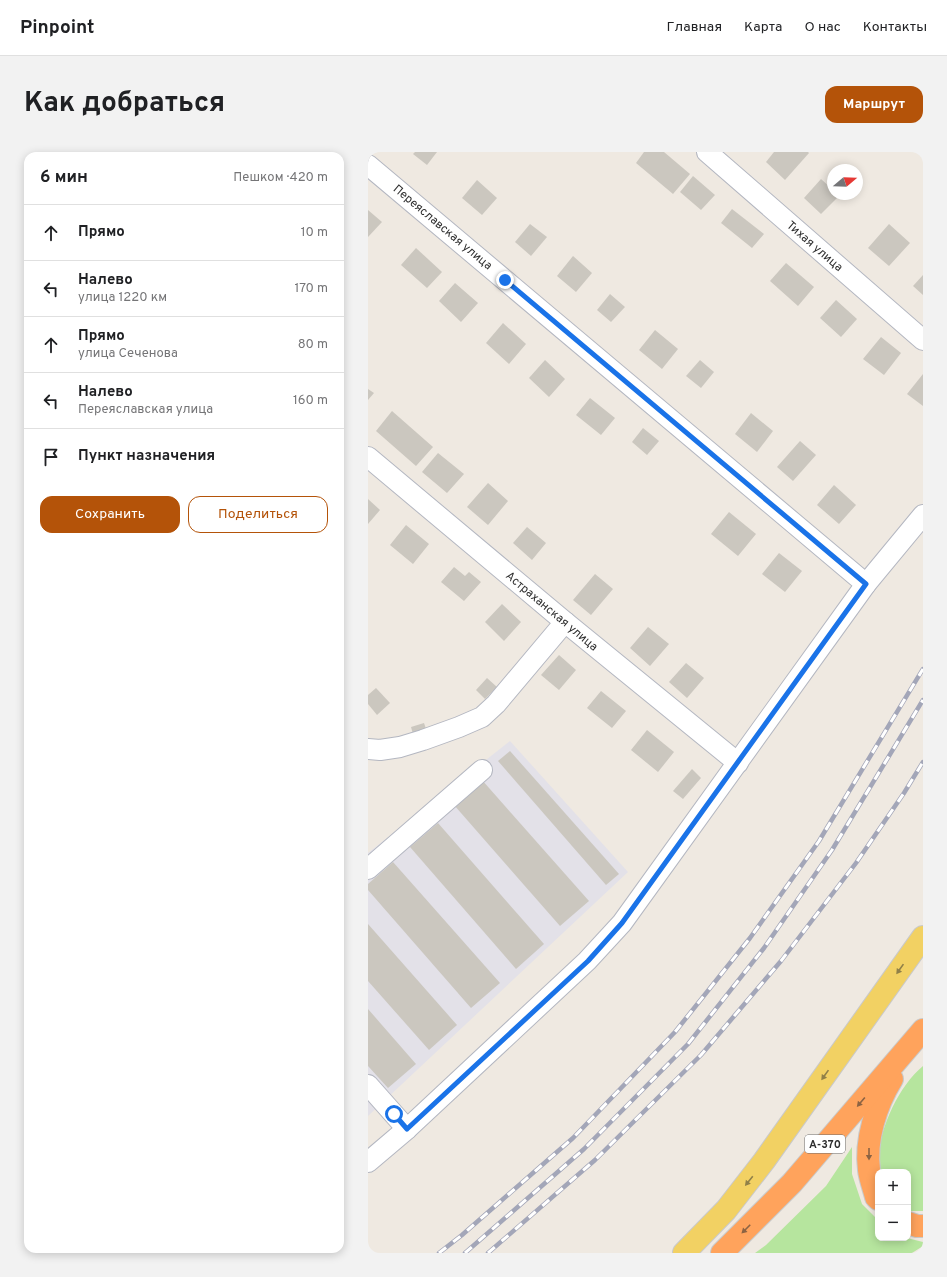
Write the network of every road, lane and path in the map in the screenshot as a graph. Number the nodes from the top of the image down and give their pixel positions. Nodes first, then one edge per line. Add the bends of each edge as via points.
1 (707, 152) edge
2 (368, 165) edge
3 (923, 340) edge
4 (368, 457) edge
5 (923, 515) edge
6 (866, 584) junction
7 (565, 622) junction
8 (368, 749) edge
9 (738, 764) junction
10 (482, 770) dead end
11 (368, 869) edge
12 (923, 938) edge
13 (923, 1030) edge
14 (368, 1085) edge
15 (407, 1129) junction
16 (368, 1162) edge
17 (875, 1193) edge
18 (911, 1224) edge
19 (923, 1226) edge
20 (684, 1253) edge
21 (722, 1253) edge

1 - 3 street, Тихая улица
2 - 6 street, Переяславская улица
4 - 7 street, Астраханская улица
5 - 6 street
6 - 9 street
7 - 8 street via 482,717 400,747
7 - 9 street, Астраханская улица
9 - 15 street via 622,923 588,961
10 - 11 street
12 -> 20 main road via 764,1161 726,1210
13 -> 17 highway via 890,1083 878,1108 869,1144 869,1171
13 -> 21 highway, А-370 via 792,1183
14 - 15 street
15 - 16 street
18 - 19 highway

